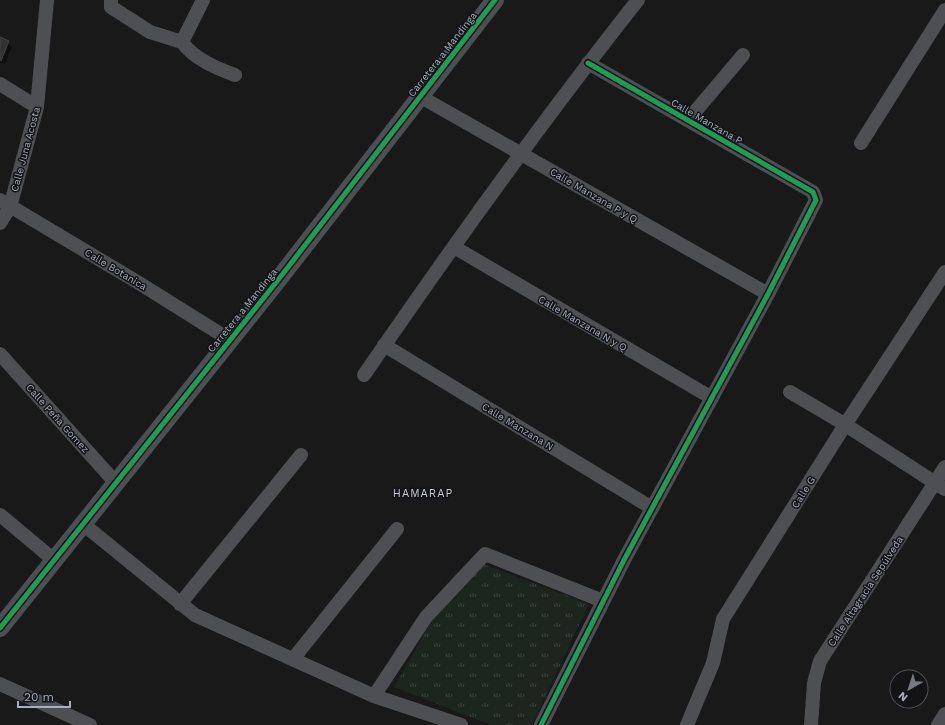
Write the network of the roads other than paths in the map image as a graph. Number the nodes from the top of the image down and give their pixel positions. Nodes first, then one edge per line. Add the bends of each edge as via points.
1 (47, 0) edge
2 (111, 0) edge
3 (203, 0) edge
4 (495, 0) edge
5 (638, 0) edge
6 (945, 10) edge
7 (182, 42) junction
8 (743, 55) dead end
9 (588, 63) junction
10 (236, 74) dead end
11 (0, 84) edge
12 (421, 97) junction
13 (37, 107) junction
14 (688, 120) junction
15 (861, 144) dead end
16 (521, 153) junction
17 (5, 203) edge
18 (0, 223) edge
19 (454, 247) junction
20 (945, 272) edge
21 (768, 294) junction
22 (230, 340) junction
23 (384, 345) junction
24 (0, 354) edge
25 (364, 374) dead end
26 (790, 392) dead end
27 (712, 398) junction
28 (845, 425) junction
29 (302, 455) dead end
30 (945, 467) edge
31 (116, 483) junction
32 (940, 486) edge
33 (652, 508) junction
34 (0, 515) edge
35 (83, 524) junction
36 (397, 529) dead end
37 (54, 560) junction
38 (603, 601) junction
39 (180, 604) junction
40 (0, 628) edge
41 (293, 659) junction
42 (0, 684) edge
43 (374, 696) junction
44 (945, 714) edge
45 (90, 725) edge
46 (460, 725) edge
47 (541, 725) edge
48 (687, 725) edge
49 (812, 725) edge
50 (938, 725) edge

1 - 13 street, Calle Juna Acosta
2 - 7 street via 111,7 144,29
3 - 7 street
4 - 12 street, Carretera a Mandinga
5 - 9 street
6 - 15 street
7 - 10 street via 206,63
8 - 14 street
9 - 14 street, Calle Manzana P
9 - 16 street
11 - 13 street
12 - 16 street, Calle Manzana P y Q
12 - 22 street, Carretera a Mandinga
13 - 17 street, Calle Juna Acosta
14 - 21 street, Calle Manzana P via 816,196
16 - 19 street
16 - 21 street, Calle Manzana P y Q
17 - 18 street, Calle Juna Acosta
17 - 22 street, Calle Botanica
19 - 23 street
19 - 27 street, Calle Manzana N y Q
20 - 28 street, Calle G
21 - 27 street
22 - 31 street, Carretera a Mandinga
23 - 25 street
23 - 33 street, Calle Manzana N
24 - 31 street, Calle Peña Gomez
26 - 28 street
27 - 33 street
28 - 32 street
28 - 48 street, Calle G via 723,619 713,663
29 - 39 street
30 - 32 street, Calle Altagracia Sepúlveda
31 - 35 street, Carretera a Mandinga
32 - 49 street, Calle Altagracia Sepúlveda via 820,661 814,683
33 - 38 street
34 - 37 street
35 - 37 street, Carretera a Mandinga
35 - 39 street
36 - 41 street
37 - 40 street, Carretera a Mandinga
38 - 43 street via 486,554 426,617
38 - 47 street
39 - 41 street via 195,615
41 - 43 street
42 - 45 street
43 - 46 street
44 - 50 street

